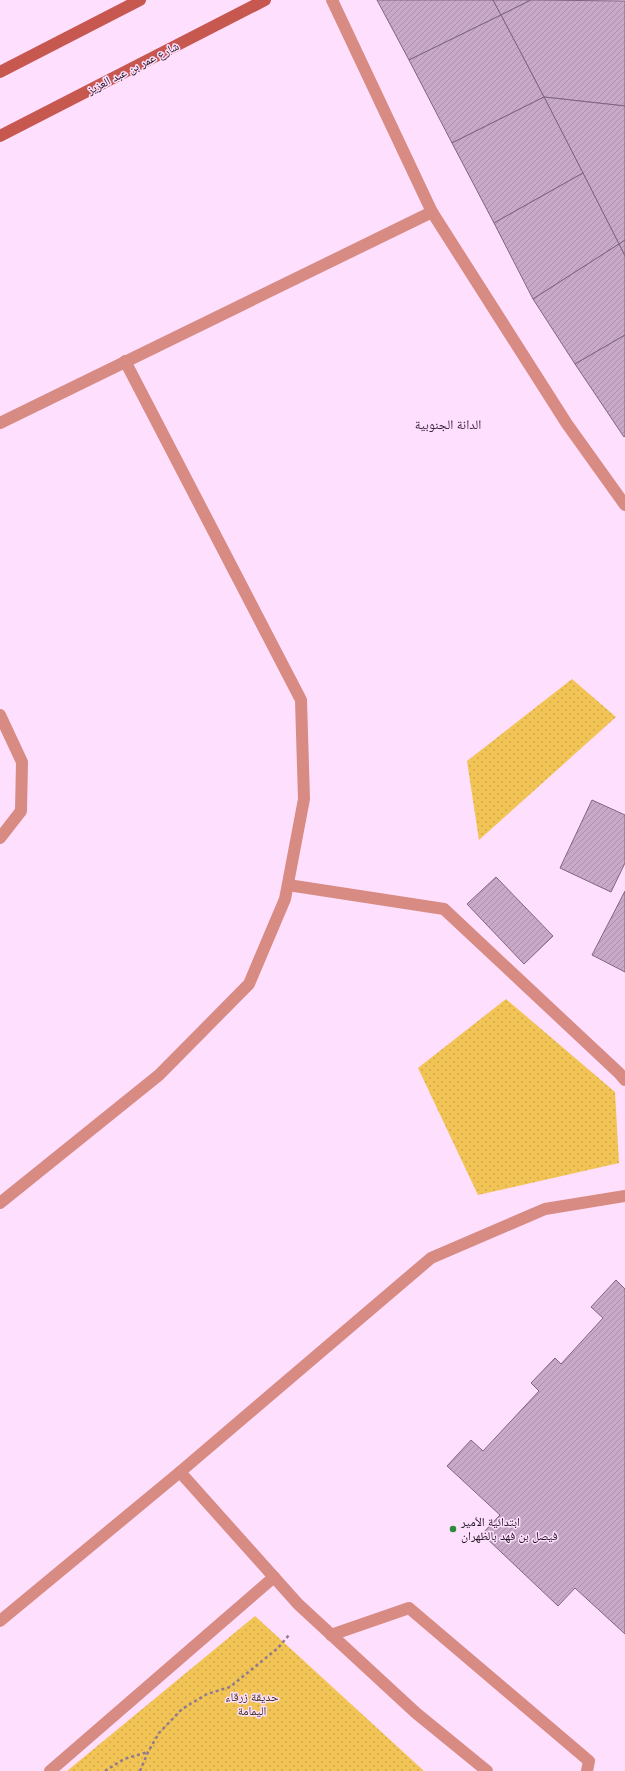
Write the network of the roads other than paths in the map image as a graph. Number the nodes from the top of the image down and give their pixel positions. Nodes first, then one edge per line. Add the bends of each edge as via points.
1 (140, 0) edge
2 (265, 0) edge
3 (332, 0) edge
4 (0, 72) edge
5 (0, 136) edge
6 (432, 212) junction
7 (125, 361) junction
8 (0, 423) edge
9 (625, 506) edge
10 (0, 715) edge
11 (0, 838) edge
12 (288, 885) junction
13 (625, 1080) edge
14 (625, 1196) edge
15 (0, 1204) edge
16 (180, 1472) junction
17 (274, 1577) junction
18 (0, 1622) edge
19 (332, 1635) junction
20 (50, 1771) edge
21 (487, 1771) edge
22 (587, 1771) edge

1 - 4 street
2 - 5 street, شارع عمر بن عبد العزيز
3 - 6 street
6 - 7 street
6 - 9 street via 567,424
7 - 8 street
7 - 12 street via 301,700 304,800
10 - 11 street via 22,762 21,811
12 - 13 street via 444,909
12 - 15 street via 286,899 249,984 159,1075
14 - 16 street via 545,1209 431,1258
16 - 17 street
16 - 18 street
17 - 19 street via 298,1604
17 - 20 street
19 - 21 street via 416,1712
19 - 22 street via 409,1608 589,1761

